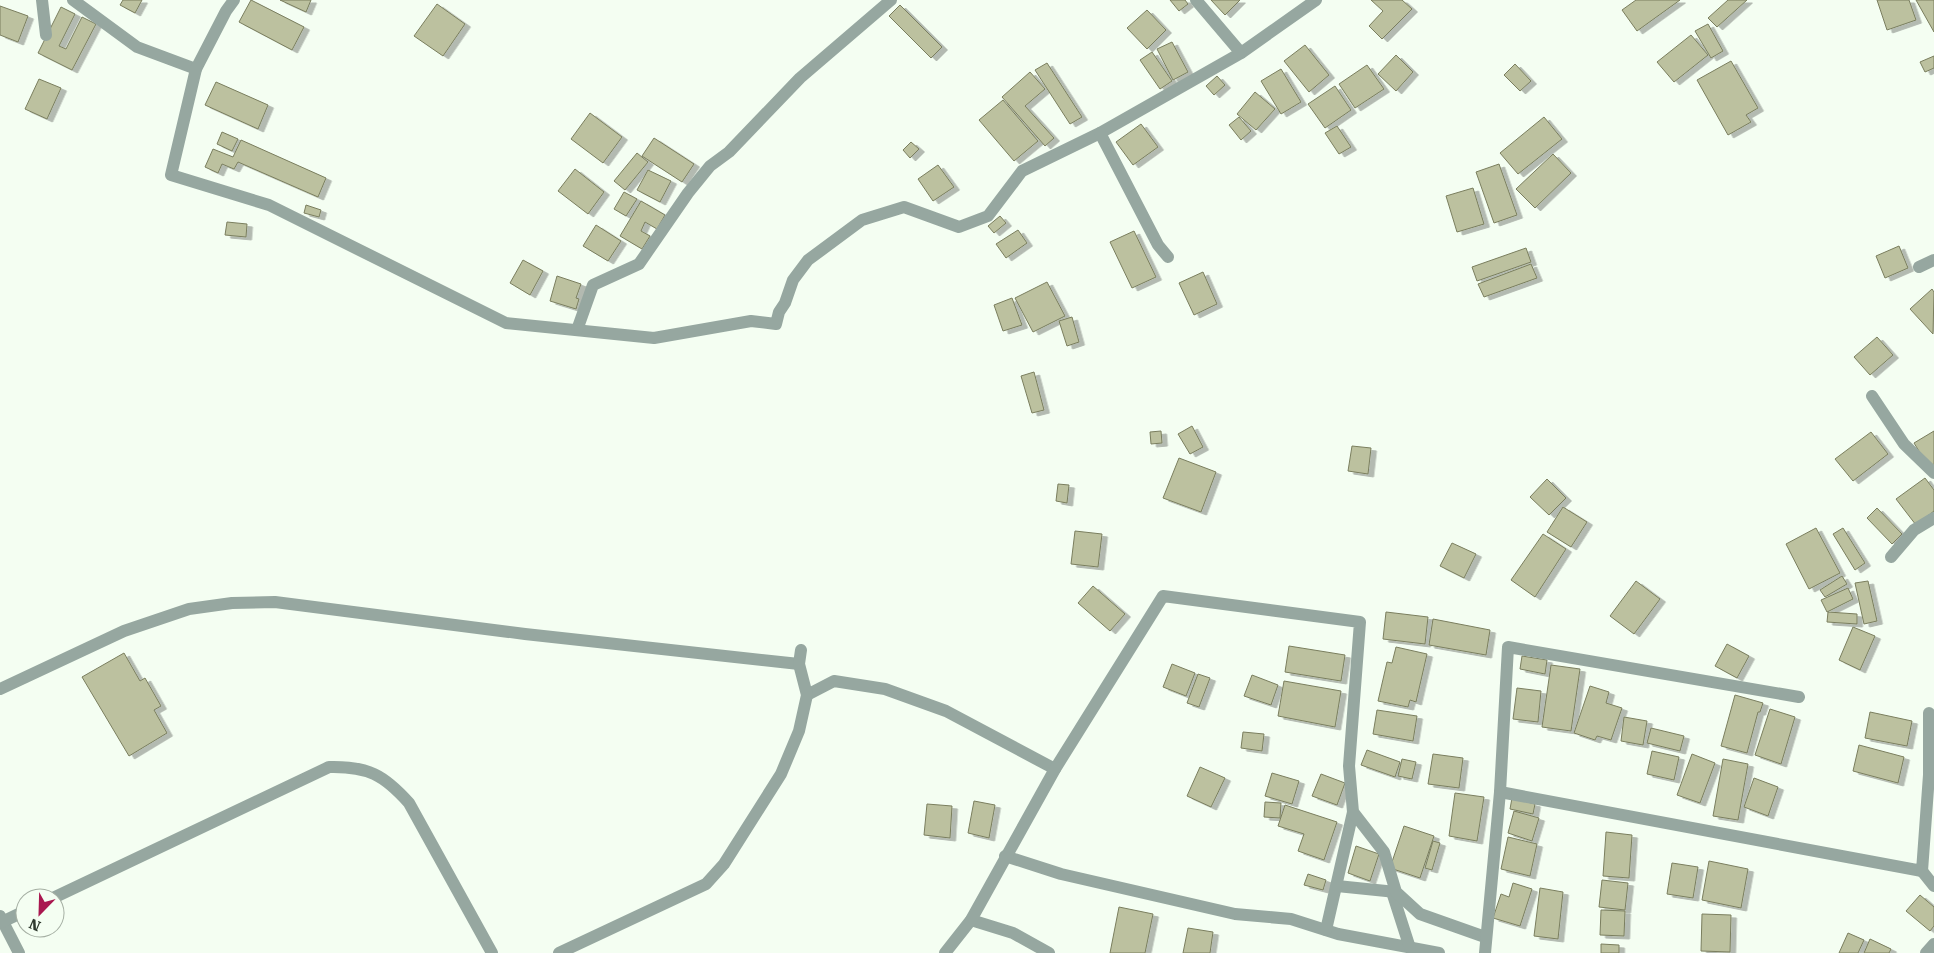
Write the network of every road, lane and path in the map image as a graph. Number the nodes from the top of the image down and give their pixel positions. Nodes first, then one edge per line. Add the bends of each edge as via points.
1 (42, 0) edge
2 (74, 0) edge
3 (234, 0) edge
4 (891, 0) edge
5 (1196, 0) edge
6 (1316, 0) edge
7 (46, 35) dead end
8 (1241, 53) junction
9 (196, 69) junction
10 (1100, 133) junction
11 (1168, 257) dead end
12 (1934, 260) edge
13 (1919, 267) dead end
14 (577, 330) junction
15 (1872, 396) dead end
16 (1934, 473) edge
17 (1934, 518) edge
18 (1891, 558) dead end
19 (801, 650) dead end
20 (799, 664) junction
21 (0, 689) edge
22 (807, 695) junction
23 (1799, 697) dead end
24 (1929, 713) dead end
25 (1055, 769) junction
26 (1500, 792) junction
27 (1353, 812) junction
28 (1005, 856) junction
29 (1922, 871) junction
30 (1337, 886) junction
31 (1934, 886) edge
32 (65, 892) edge
33 (1394, 892) junction
34 (15, 914) edge
35 (1, 919) edge
36 (971, 920) junction
37 (1326, 930) junction
38 (1485, 937) junction
39 (1934, 944) edge
40 (1410, 948) junction
41 (19, 953) edge
42 (492, 953) edge
43 (560, 953) edge
44 (945, 953) edge
45 (1049, 953) edge
46 (1439, 953) edge
47 (1484, 953) edge
48 (1926, 953) edge

1 - 7 street
2 - 9 street via 137,47
3 - 9 street
4 - 14 street via 800,78 729,152 710,166 639,264 593,284
5 - 8 street
6 - 8 street
8 - 10 street
9 - 14 street via 171,175 269,205 506,323
10 - 11 street via 1158,245
10 - 14 street via 1022,171 988,216 959,227 904,207 862,220 808,260 793,280 776,324 751,321 654,338
12 - 13 street
15 - 16 street via 1904,444
17 - 18 street via 1914,530
19 - 20 street
20 - 21 street via 284,604 232,603 189,609 124,631
20 - 22 street
22 - 25 street via 834,681 885,688 946,711
22 - 43 street via 799,731 781,774 724,864 706,884
23 - 26 street via 1508,648
24 - 29 street via 1929,775
25 - 27 street via 1163,596 1360,622 1349,766
25 - 28 street
26 - 29 street
26 - 38 street
27 - 30 street
27 - 33 street via 1384,852
28 - 36 street
28 - 37 street via 1061,874 1234,914 1291,919
29 - 31 street
30 - 33 street
30 - 37 street
32 - 42 street via 329,766 352,766 394,786 409,803
33 - 38 street via 1420,914
33 - 40 street
34 - 35 street
35 - 41 street
36 - 44 street
36 - 45 street via 1012,933
37 - 40 street
38 - 47 street
39 - 48 street
40 - 46 street

